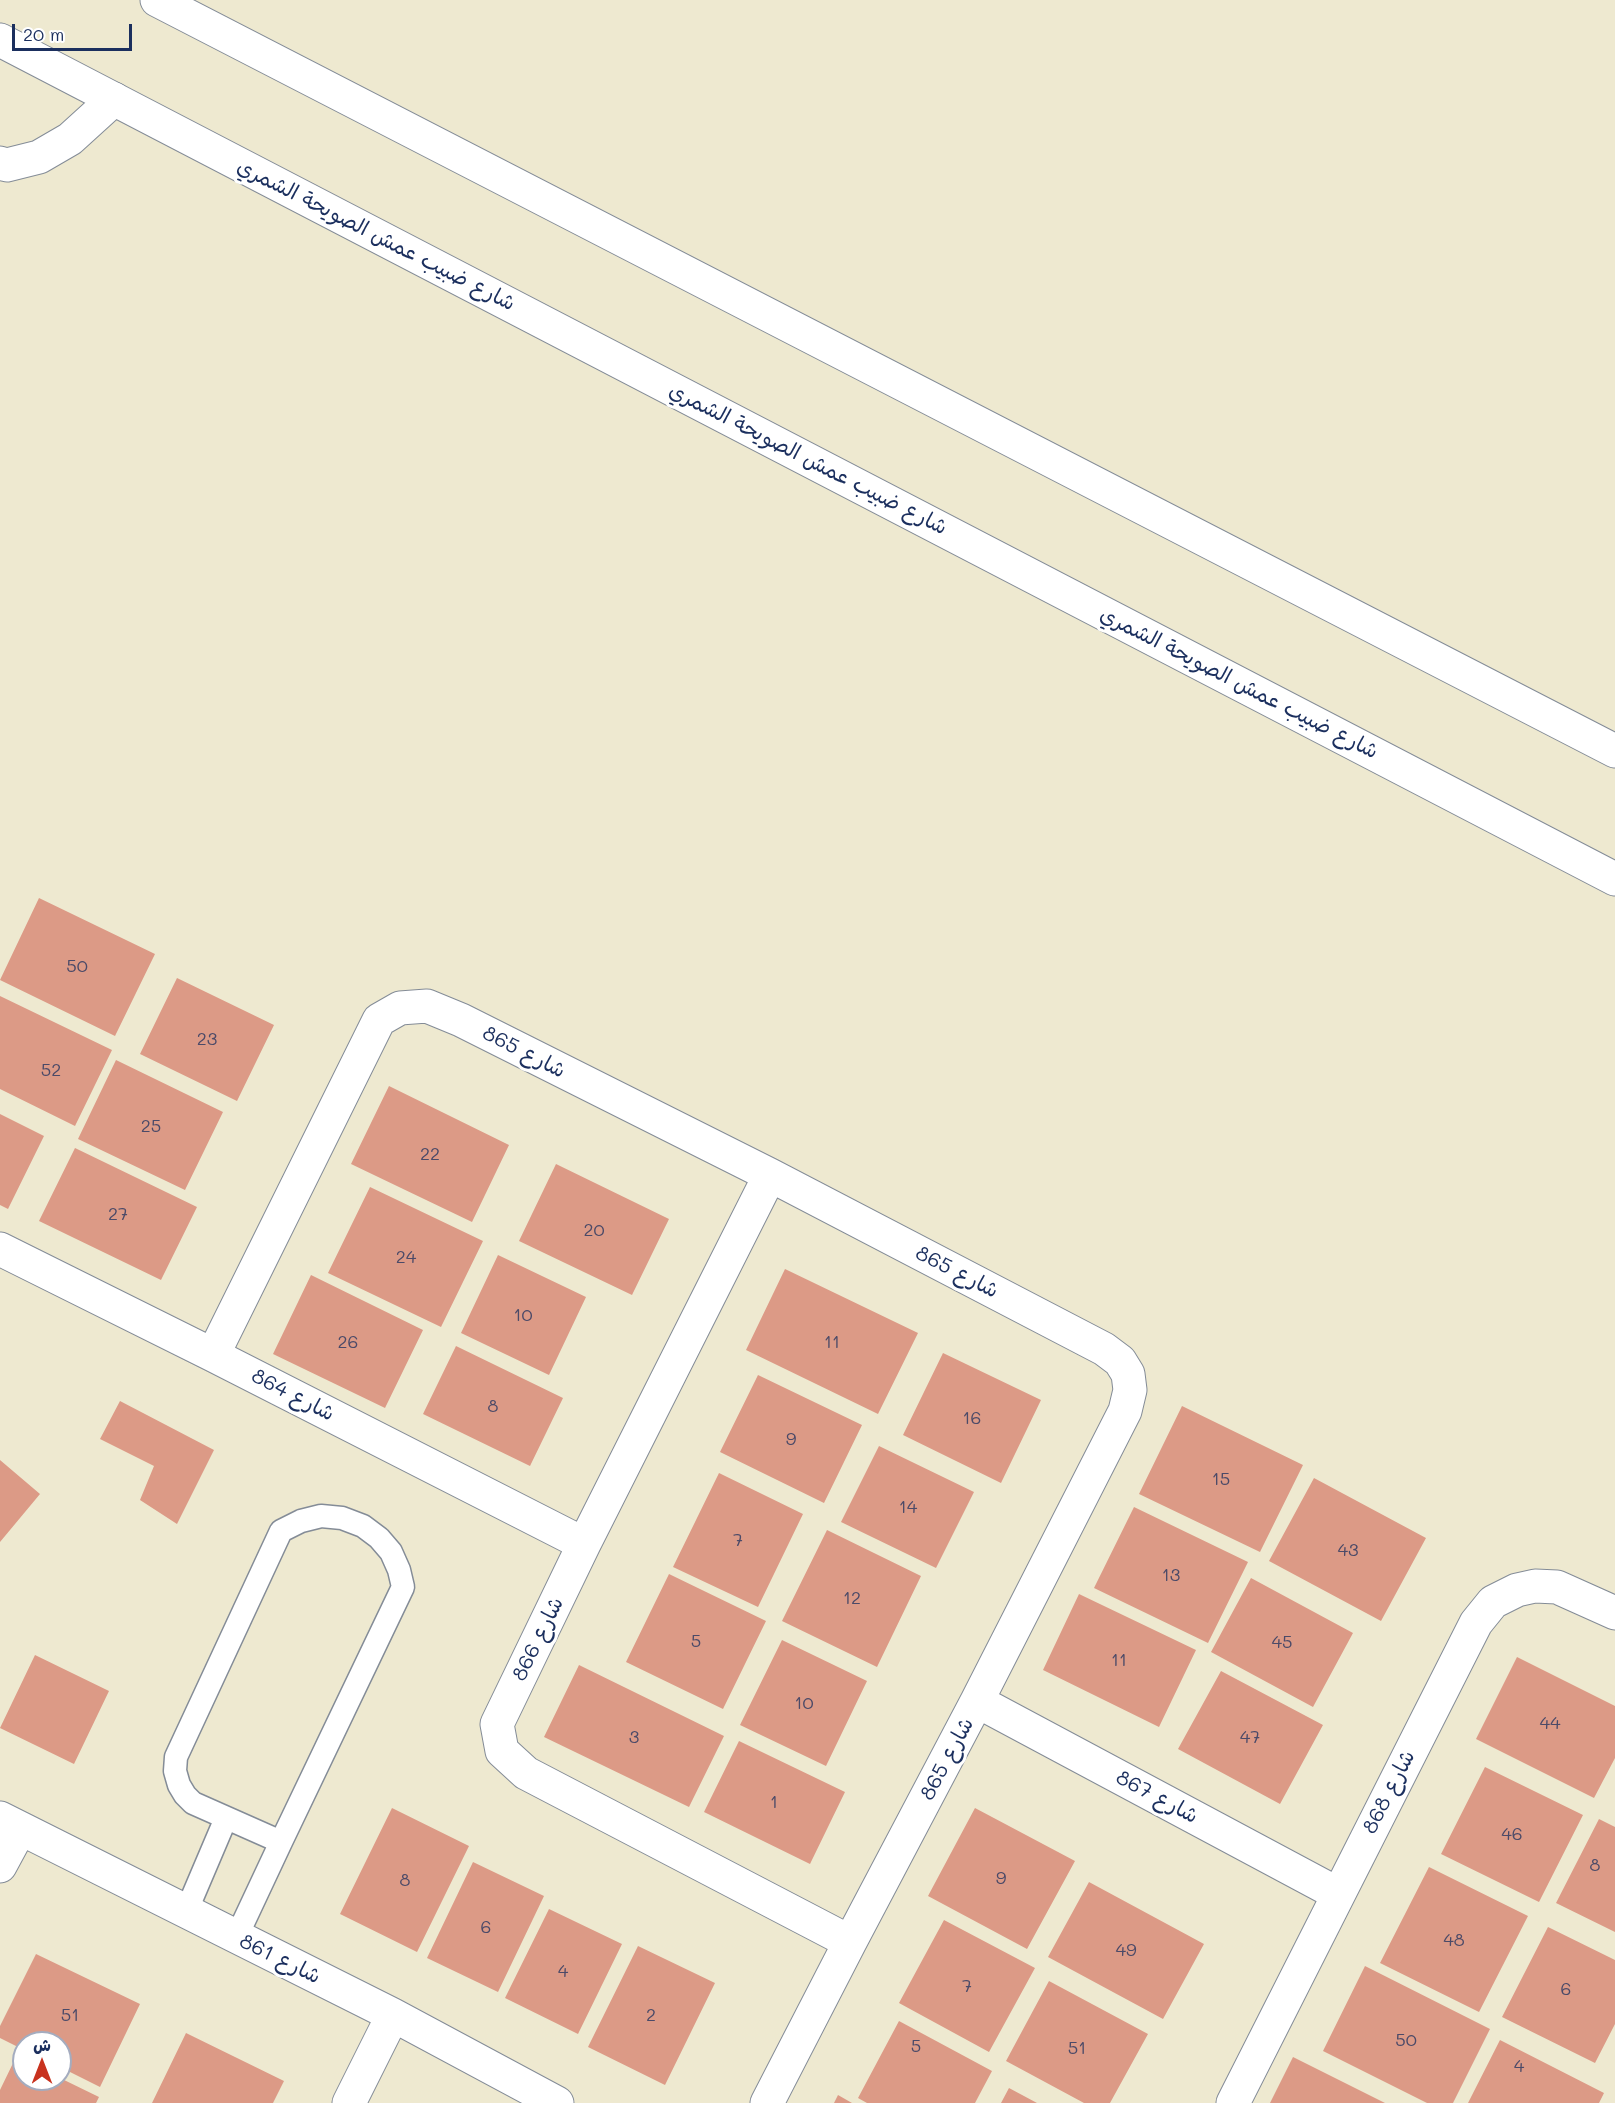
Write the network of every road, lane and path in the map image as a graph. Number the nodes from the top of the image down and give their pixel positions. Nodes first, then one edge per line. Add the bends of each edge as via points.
1 (157, 0) edge
2 (0, 40) edge
3 (114, 99) junction
4 (2, 167) edge
5 (1615, 752) edge
6 (1615, 879) edge
7 (770, 1175) junction
8 (0, 1250) edge
9 (213, 1354) junction
10 (584, 1544) junction
11 (1615, 1613) edge
12 (977, 1701) junction
13 (226, 1818) junction
14 (10, 1824) edge
15 (281, 1842) junction
16 (0, 1866) edge
17 (1338, 1894) junction
18 (186, 1912) junction
19 (236, 1938) junction
20 (849, 1942) junction
21 (393, 2015) junction
22 (349, 2103) edge
23 (557, 2103) edge
24 (768, 2103) edge
25 (1233, 2103) edge

1 - 5 street
2 - 3 street, شارع ضبيب عمش الصويحة الشمري
3 - 4 street via 70,139 39,157
3 - 6 street, شارع ضبيب عمش الصويحة الشمري
7 - 9 street, شارع 865 via 460,1020 427,1006 400,1008 380,1020
7 - 10 street, شارع 866
7 - 12 street, شارع 865 via 1104,1348 1128,1374 1130,1390 1125,1411
8 - 9 street, شارع 864
9 - 10 street, شارع 864
10 - 20 street, شارع 866 via 497,1724 502,1750 526,1773
11 - 17 street, شارع 868 via 1557,1587 1517,1590 1493,1602 1476,1623
12 - 17 street, شارع 867
12 - 20 street, شارع 865
13 - 15 lane
13 - 15 lane via 193,1803 185,1795 175,1771 176,1757 281,1531 321,1516 363,1526 391,1552 403,1587
13 - 18 lane
14 - 16 street
14 - 18 street, شارع 861
15 - 19 lane
17 - 25 street, شارع 868
18 - 19 street, شارع 861
19 - 21 street, شارع 861
20 - 24 street, شارع 865
21 - 22 street
21 - 23 street, شارع 861

